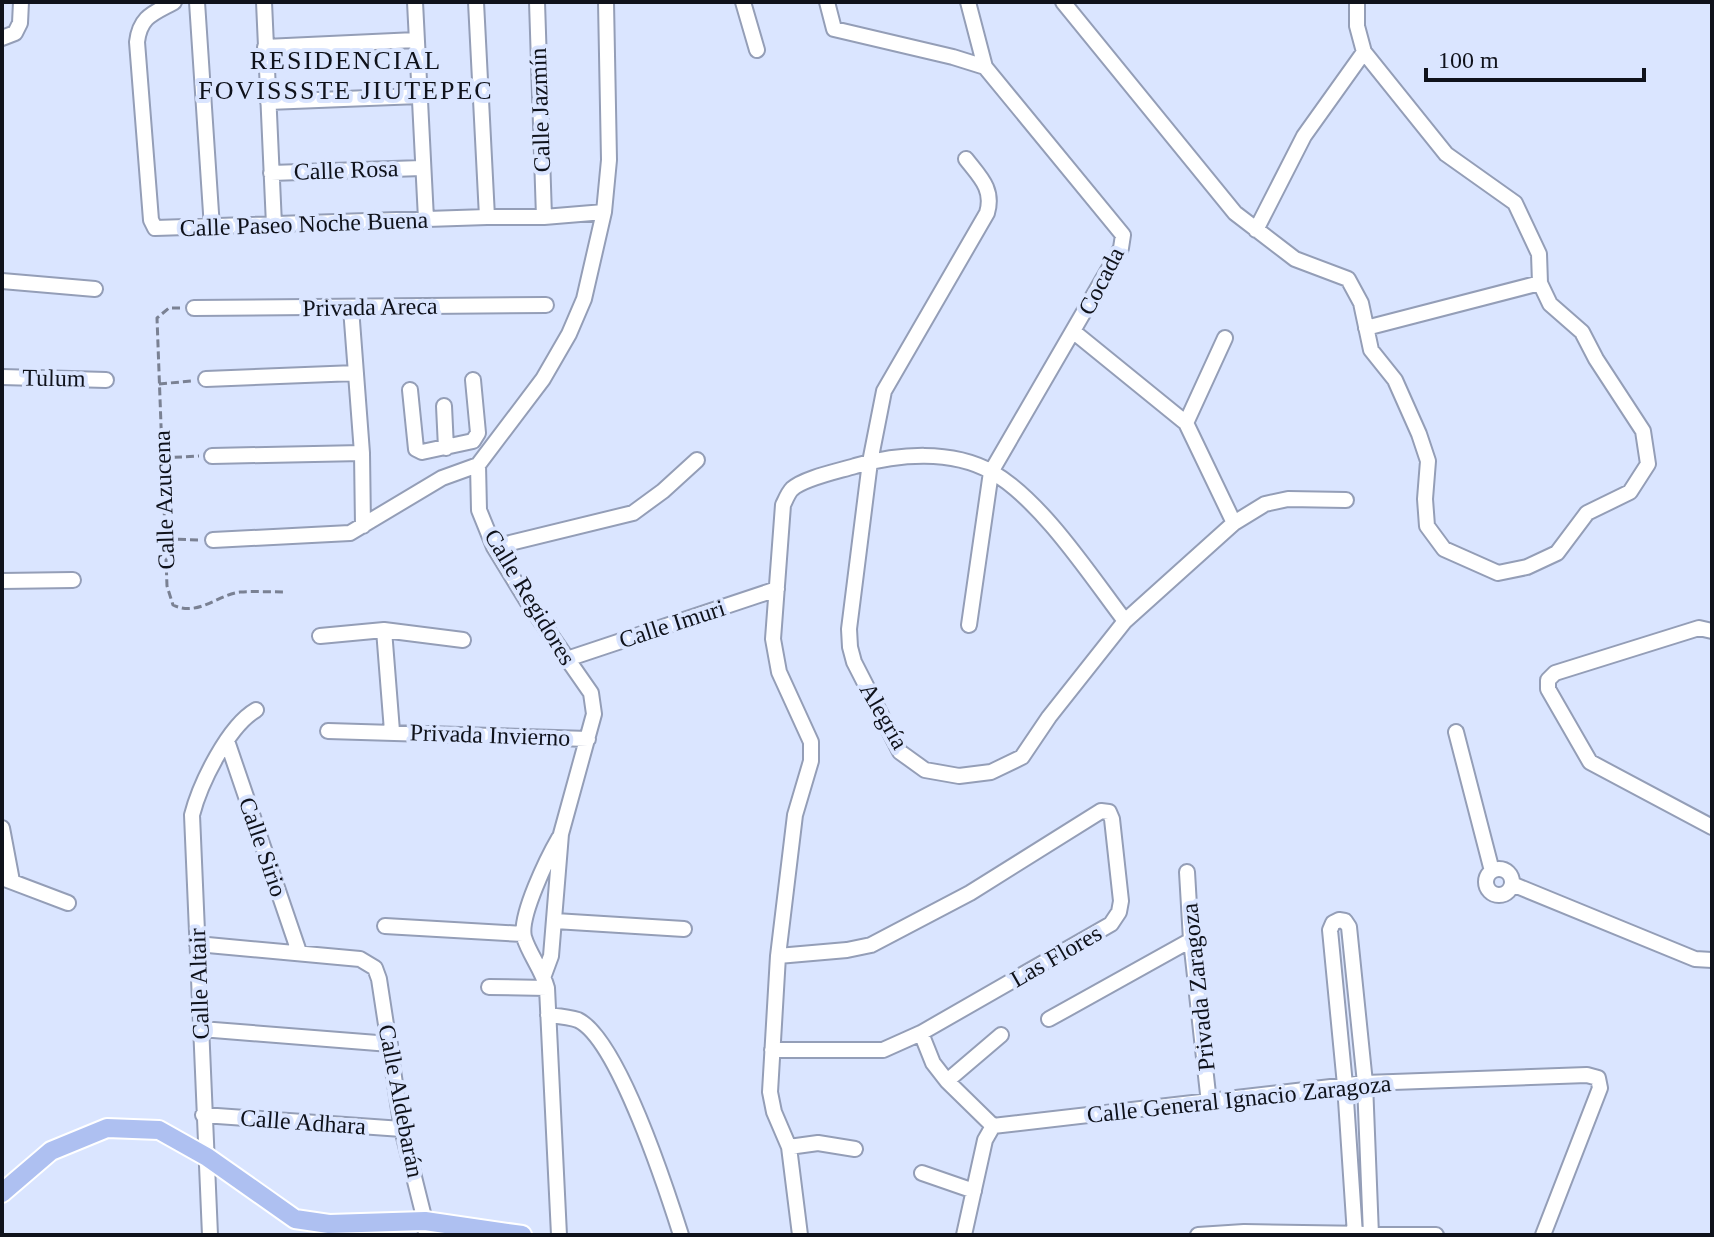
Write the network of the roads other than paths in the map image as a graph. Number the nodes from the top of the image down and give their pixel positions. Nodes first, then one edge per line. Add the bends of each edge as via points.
1 (21, 2) edge
2 (174, 2) edge
3 (197, 2) edge
4 (264, 2) edge
5 (415, 2) edge
6 (476, 2) edge
7 (537, 2) edge
8 (606, 2) edge
9 (743, 2) edge
10 (827, 2) edge
11 (968, 2) edge
12 (1063, 2) edge
13 (1357, 2) edge
14 (2, 38) edge
15 (416, 40) junction
16 (265, 47) junction
17 (757, 50) dead end
18 (1364, 52) junction
19 (985, 67) junction
20 (419, 96) junction
21 (268, 102) junction
22 (966, 159) dead end
23 (422, 168) junction
24 (271, 173) junction
25 (604, 212) junction
26 (487, 217) junction
27 (544, 217) junction
28 (426, 219) junction
29 (274, 225) junction
30 (212, 228) junction
31 (1256, 230) junction
32 (2, 281) edge
33 (1540, 283) junction
34 (95, 289) dead end
35 (546, 305) dead end
36 (194, 308) road end
37 (351, 308) junction
38 (1366, 328) junction
39 (1074, 332) junction
40 (1225, 338) dead end
41 (356, 373) junction
42 (2, 377) edge
43 (206, 379) road end
44 (106, 380) dead end
45 (473, 380) dead end
46 (410, 390) dead end
47 (444, 406) dead end
48 (1186, 423) junction
49 (440, 449) junction
50 (362, 453) junction
51 (212, 456) road end
52 (697, 460) dead end
53 (870, 462) junction
54 (478, 465) junction
55 (991, 472) junction
56 (442, 478) junction
57 (1346, 500) dead end
58 (1234, 523) junction
59 (363, 526) junction
60 (213, 540) road end
61 (494, 547) junction
62 (73, 580) dead end
63 (2, 581) edge
64 (777, 589) junction
65 (1125, 621) junction
66 (969, 625) dead end
67 (384, 630) junction
68 (1712, 631) edge
69 (320, 636) dead end
70 (463, 640) dead end
71 (567, 659) junction
72 (256, 710) dead end
73 (328, 731) dead end
74 (392, 731) junction
75 (1456, 732) dead end
76 (588, 739) junction
77 (227, 741) junction
78 (1712, 827) edge
79 (2, 828) edge
80 (561, 834) junction
81 (1187, 872) dead end
82 (7, 879) edge
83 (68, 903) dead end
84 (555, 921) junction
85 (385, 926) dead end
86 (684, 929) dead end
87 (523, 934) junction
88 (1191, 940) junction
89 (197, 944) junction
90 (299, 952) junction
91 (778, 956) junction
92 (1712, 960) edge
93 (545, 982) junction
94 (489, 987) dead end
95 (548, 1015) junction
96 (1049, 1019) dead end
97 (201, 1029) junction
98 (921, 1033) junction
99 (1001, 1035) dead end
100 (390, 1044) junction
101 (772, 1050) junction
102 (947, 1081) junction
103 (1365, 1083) junction
104 (1345, 1085) junction
105 (1209, 1103) junction
106 (203, 1115) junction
107 (993, 1126) junction
108 (402, 1129) junction
109 (789, 1147) junction
110 (855, 1149) dead end
111 (207, 1157) junction
112 (922, 1173) dead end
113 (974, 1191) junction
114 (2, 1193) edge
115 (426, 1228) edge
116 (1370, 1234) edge
117 (210, 1235) edge
118 (518, 1235) edge
119 (559, 1235) edge
120 (681, 1235) edge
121 (800, 1235) edge
122 (964, 1235) edge
123 (1198, 1235) edge
124 (1355, 1235) edge
125 (1436, 1235) edge
126 (1543, 1235) edge

1 - 14 street via 15,33
2 - 30 street, Calle Paseo Noche Buena via 147,17 137,42 151,220 164,230
3 - 30 street
4 - 16 street
5 - 15 street
6 - 26 street
7 - 27 street, Calle Jazmín
8 - 25 street via 609,160
9 - 17 street
10 - 19 street via 834,29
11 - 19 street, Cocada
12 - 31 street via 1235,213
13 - 18 street
15 - 16 street
15 - 20 street
16 - 21 street
18 - 31 street via 1304,136
18 - 33 street via 1446,154 1515,203 1539,254
19 - 39 street, Cocada via 1123,235 1121,248
20 - 21 street
20 - 23 street
21 - 24 street
22 - 53 street, Alegría via 988,190 987,213 884,391
23 - 24 street, Calle Rosa
23 - 28 street
24 - 29 street
25 - 27 street, Calle Paseo Noche Buena
25 - 54 street via 584,299 569,334 543,379
26 - 27 street, Calle Paseo Noche Buena
26 - 28 street, Calle Paseo Noche Buena
28 - 29 street, Calle Paseo Noche Buena
29 - 30 street, Calle Paseo Noche Buena
31 - 38 street via 1295,259 1348,279
32 - 34 street
33 - 38 street
33 - 38 street via 1550,304 1582,332 1643,431 1648,464 1630,492 1587,513 1557,553 1527,567 1498,573 1444,549 1427,526 1428,461 1395,380 1371,350
35 - 37 street, Privada Areca
36 - 37 street, Privada Areca
37 - 41 street
39 - 48 street
39 - 55 street, Cocada
40 - 48 street
41 - 43 street
41 - 50 street
42 - 44 street, Tulum
45 - 49 street via 478,433 473,441
46 - 49 street via 416,449
47 - 49 street
48 - 58 street
49 - 56 street
50 - 51 street
50 - 59 street
52 - 61 street via 633,513
53 - 55 street via 913,454 957,460
53 - 64 street via 792,489 783,505
53 - 65 street, Alegría via 850,647 900,752 925,770 959,776 991,772 1022,757
54 - 56 street
54 - 61 street, Calle Regidores via 479,510
55 - 65 street via 1040,511
55 - 66 street
56 - 59 street
57 - 58 street, Alegría via 1288,499 1265,504
58 - 65 street, Alegría
59 - 60 street via 350,533
61 - 71 street, Calle Regidores
62 - 63 street
64 - 71 street, Calle Imuri
64 - 91 street via 773,639 779,672 811,742 811,761 795,815
67 - 69 street
67 - 70 street
67 - 74 street, Privada Invierno
68 - 78 street via 1699,628 1555,673 1548,680 1548,689 1590,762
71 - 76 street, Calle Regidores via 591,693 594,714
72 - 77 street, Calle Altair
73 - 74 street, Privada Invierno
74 - 76 street, Privada Invierno
75 - 92 street via 1492,871 1486,884 1495,895 1503,895 1512,884 1695,959
76 - 80 street, Calle Regidores
77 - 89 street, Calle Altair via 192,815
77 - 90 street, Calle Sirio
79 - 82 street
80 - 84 street, Calle Regidores
80 - 87 street, Calle Regidores via 540,875
81 - 88 street, Privada Zaragoza
82 - 83 street
84 - 86 street
84 - 93 street, Calle Regidores
85 - 87 street
87 - 93 street, Calle Regidores
88 - 96 street
88 - 105 street, Privada Zaragoza
89 - 90 street
89 - 97 street, Calle Altair
90 - 100 street, Calle Aldebarán via 360,959 375,968
91 - 98 street, Las Flores via 871,945 970,893 1101,811 1109,812 1121,901 1111,924
91 - 101 street
93 - 94 street
93 - 95 street, Calle Regidores
95 - 119 street, Calle Regidores
95 - 120 street via 579,1021 601,1042 648,1136
97 - 100 street
97 - 106 street, Calle Altair
98 - 101 street, Las Flores via 883,1050
98 - 102 street
99 - 102 street
100 - 108 street, Calle Aldebarán
101 - 109 street via 770,1092
102 - 107 street
103 - 104 street, Calle General Ignacio Zaragoza
103 - 104 street via 1349,927 1339,920 1330,930
103 - 116 street
103 - 126 street, Calle General Ignacio Zaragoza via 1598,1078 1600,1088
104 - 105 street, Calle General Ignacio Zaragoza
104 - 124 street
105 - 107 street, Calle General Ignacio Zaragoza
106 - 108 street, Calle Adhara
106 - 111 street, Calle Altair
107 - 113 street
108 - 115 street, Calle Aldebarán
109 - 110 street via 818,1143
109 - 121 street
111 - 114 main road via 159,1130 107,1128 51,1151
111 - 115 main road via 295,1219
111 - 117 street, Calle Altair
112 - 113 street
113 - 122 street
115 - 118 main road
116 - 124 street
116 - 125 street
123 - 124 street

